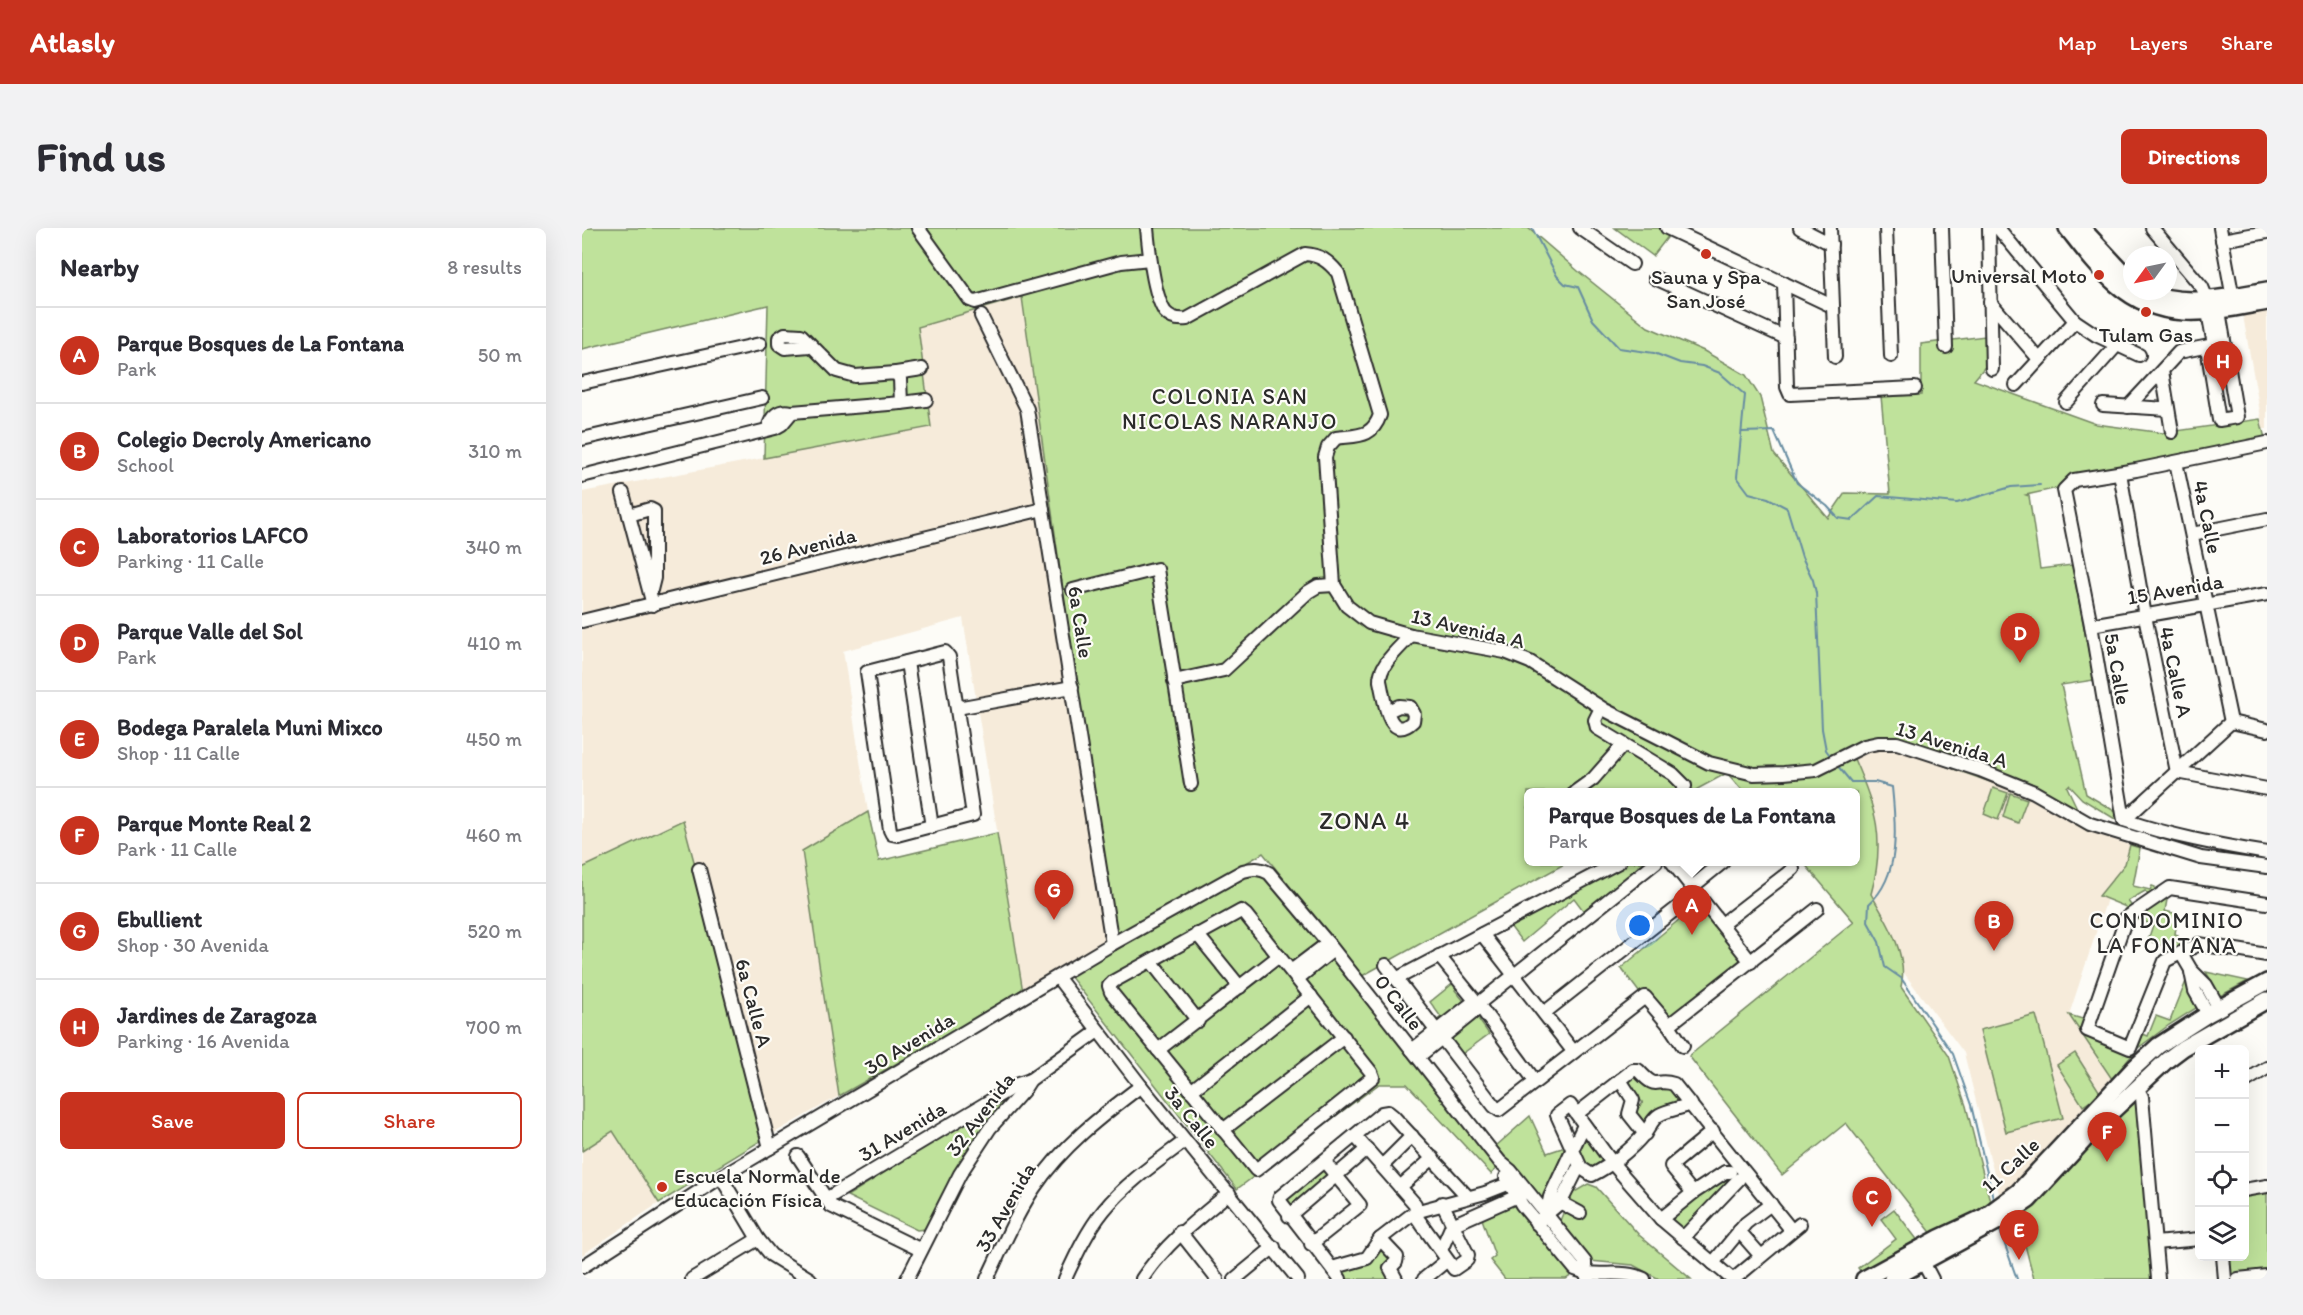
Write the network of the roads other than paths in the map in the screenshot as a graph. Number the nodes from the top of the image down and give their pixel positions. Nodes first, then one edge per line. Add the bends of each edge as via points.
1 (918, 228) edge
2 (1147, 228) edge
3 (1580, 228) edge
4 (1667, 228) edge
5 (1800, 228) edge
6 (1830, 228) edge
7 (1886, 228) edge
8 (1942, 228) edge
9 (1989, 228) edge
10 (1998, 228) edge
11 (2067, 228) edge
12 (2082, 228) edge
13 (2152, 228) edge
14 (2267, 232) edge
15 (2221, 234) edge
16 (1831, 244) junction
17 (1150, 259) junction
18 (1632, 264) dead end
19 (2123, 272) edge
20 (1655, 278) dead end
21 (1784, 283) junction
22 (2267, 290) edge
23 (2177, 299) edge
24 (1990, 302) junction
25 (2267, 302) edge
26 (2220, 305) junction
27 (1832, 306) junction
28 (981, 316) dead end
29 (2075, 321) junction
30 (1786, 338) junction
31 (760, 344) dead end
32 (2117, 345) junction
33 (2215, 345) junction
34 (810, 346) dead end
35 (1946, 347) dead end
36 (2139, 355) dead end
37 (1891, 356) dead end
38 (1835, 357) dead end
39 (2039, 359) junction
40 (922, 369) dead end
41 (1992, 369) dead end
42 (2162, 371) junction
43 (896, 373) junction
44 (582, 384) edge
45 (2016, 385) dead end
46 (1916, 388) dead end
47 (762, 398) dead end
48 (926, 400) dead end
49 (2066, 402) dead end
50 (901, 403) junction
51 (2103, 405) dead end
52 (2128, 407) junction
53 (2168, 409) junction
54 (2172, 432) dead end
55 (582, 439) edge
56 (2267, 443) edge
57 (2176, 462) junction
58 (2120, 473) junction
59 (582, 476) edge
60 (623, 493) dead end
61 (1043, 509) junction
62 (629, 515) junction
63 (2267, 519) edge
64 (2192, 534) junction
65 (1334, 585) junction
66 (1073, 590) dead end
67 (651, 591) junction
68 (2267, 594) edge
69 (653, 604) junction
70 (2206, 605) junction
71 (2145, 616) junction
72 (582, 621) edge
73 (2091, 625) junction
74 (1411, 635) junction
75 (907, 662) junction
76 (1174, 681) junction
77 (1072, 687) junction
78 (957, 708) junction
79 (1601, 708) junction
80 (1388, 711) dead end
81 (2231, 722) junction
82 (2267, 730) edge
83 (1623, 745) junction
84 (2177, 772) junction
85 (1191, 784) dead end
86 (1581, 788) edge
87 (1684, 788) edge
88 (2267, 789) edge
89 (2124, 820) junction
90 (932, 827) junction
91 (2267, 853) edge
92 (1610, 866) edge
93 (1650, 866) edge
94 (1676, 866) edge
95 (1717, 866) edge
96 (2267, 867) edge
97 (699, 869) dead end
98 (1262, 869) joint
99 (1792, 869) dead end
100 (1692, 887) junction
101 (1686, 901) dead end
102 (2267, 903) edge
103 (1817, 909) dead end
104 (1722, 924) junction
105 (1197, 934) junction
106 (1482, 934) junction
107 (1112, 944) junction
108 (1331, 947) junction
109 (2181, 954) junction
110 (2267, 955) edge
111 (1279, 956) junction
112 (1438, 956) junction
113 (1151, 961) junction
114 (1751, 962) junction
115 (1386, 965) dead end
116 (1294, 975) junction
117 (1515, 975) junction
118 (1058, 978) junction
119 (1396, 980) junction
120 (2265, 983) edge
121 (1240, 987) junction
122 (1311, 996) junction
123 (2267, 1000) edge
124 (1478, 1004) junction
125 (2212, 1008) junction
126 (1544, 1013) junction
127 (1198, 1021) junction
128 (1669, 1025) junction
129 (1098, 1031) junction
130 (1438, 1034) junction
131 (1344, 1037) junction
132 (2204, 1043) edge
133 (1683, 1046) dead end
134 (2158, 1046) junction
135 (1158, 1050) junction
136 (1573, 1051) junction
137 (1415, 1054) junction
138 (2266, 1069) edge
139 (2249, 1079) edge
140 (1030, 1080) junction
141 (1620, 1080) junction
142 (1535, 1081) junction
143 (2267, 1082) edge
144 (1141, 1086) junction
145 (2137, 1088) junction
146 (1191, 1091) junction
147 (1001, 1094) junction
148 (1690, 1104) junction
149 (1009, 1106) junction
150 (1581, 1119) junction
151 (1223, 1130) junction
152 (1713, 1131) junction
153 (1645, 1134) junction
154 (1355, 1136) junction
155 (1412, 1136) junction
156 (1185, 1141) junction
157 (770, 1148) junction
158 (1573, 1148) junction
159 (1367, 1149) junction
160 (798, 1156) dead end
161 (1433, 1158) junction
162 (1324, 1161) junction
163 (1613, 1164) junction
164 (1382, 1166) junction
165 (1581, 1168) junction
166 (1739, 1171) junction
167 (1338, 1175) junction
168 (720, 1177) junction
169 (1514, 1182) junction
170 (1563, 1184) junction
171 (2267, 1186) edge
172 (1401, 1187) junction
173 (1495, 1189) junction
174 (2249, 1189) edge
175 (1693, 1193) junction
176 (1229, 1194) junction
177 (1522, 1194) junction
178 (1468, 1197) junction
179 (826, 1199) junction
180 (1555, 1200) junction
181 (1442, 1203) junction
182 (1502, 1204) junction
183 (1771, 1204) junction
184 (1415, 1212) junction
185 (1580, 1213) dead end
186 (1289, 1216) junction
187 (1541, 1219) junction
188 (1661, 1219) junction
189 (1800, 1224) dead end
190 (1452, 1225) junction
191 (1739, 1231) junction
192 (1180, 1232) junction
193 (1789, 1232) junction
194 (1683, 1238) junction
195 (758, 1239) junction
196 (1380, 1239) junction
197 (2195, 1239) edge
198 (2155, 1243) junction
199 (1311, 1244) junction
200 (1274, 1247) junction
201 (921, 1250) junction
202 (1761, 1256) junction
203 (1447, 1260) junction
204 (2223, 1261) edge
205 (1923, 1262) junction
206 (1713, 1263) junction
207 (582, 1267) edge
208 (1332, 1268) junction
209 (2267, 1276) edge
210 (1584, 1277) edge
211 (692, 1279) edge
212 (810, 1279) edge
213 (908, 1279) edge
214 (987, 1279) edge
215 (1065, 1279) edge
216 (1142, 1279) edge
217 (1217, 1279) edge
218 (1235, 1279) edge
219 (1298, 1279) edge
220 (1340, 1279) edge
221 (1396, 1279) edge
222 (1424, 1279) edge
223 (1644, 1279) edge
224 (1733, 1279) edge
225 (1864, 1279) edge
226 (1892, 1279) edge
227 (1932, 1279) edge
228 (2158, 1279) edge
229 (2225, 1279) edge
230 (2238, 1279) edge

1 - 17 street via 975,302 1121,262
2 - 17 street
3 - 18 street
4 - 21 street
5 - 16 street
6 - 16 street
7 - 37 street
8 - 35 street
9 - 24 street
10 - 29 street
11 - 26 main road via 2116,285 2140,301 2185,313
12 - 19 main road
13 - 26 street
14 - 15 street
15 - 26 street
16 - 27 street
17 - 65 street via 1166,312 1176,320 1187,319 1305,254 1318,255 1338,273 1380,415 1376,427 1364,435 1336,438 1325,457
20 - 30 street
21 - 27 street
21 - 30 street
22 - 26 main road
23 - 26 main road
24 - 39 street
24 - 41 street
25 - 26 main road
26 - 33 street
27 - 38 street
28 - 61 street, 6a Calle via 1028,409
29 - 32 street
29 - 39 street
30 - 46 street via 1790,394
31 - 44 street
32 - 36 street
32 - 49 street
33 - 33 street via 2219,420 2237,417
33 - 42 street via 2179,352
34 - 43 street via 837,371 846,374
39 - 45 street
40 - 43 street
42 - 52 street
42 - 53 street
43 - 50 street
47 - 55 street
48 - 50 street
50 - 59 street via 784,410 772,417 768,429
51 - 52 street
52 - 53 street
53 - 54 street
56 - 57 street
57 - 58 street
57 - 64 street, 4a Calle
58 - 71 street, 4a Calle A
58 - 73 street, 5a Calle via 2074,480 2064,490
60 - 62 street
61 - 69 street, 26 Avenida
61 - 77 street, 6a Calle
62 - 67 street
62 - 67 street via 650,509 656,516
63 - 64 street
64 - 70 street, 4a Calle
65 - 74 street, 13 Avenida A via 1357,616
65 - 76 street via 1318,586 1308,592 1224,670
66 - 76 street via 1157,569
67 - 69 street
68 - 70 street, 15 Avenida
69 - 72 street, 26 Avenida
70 - 71 street, 15 Avenida
70 - 81 street, 4a Calle
71 - 73 street, 15 Avenida
71 - 84 street, 4a Calle A
73 - 89 street, 5a Calle
74 - 79 street, 13 Avenida A via 1505,652 1530,662
74 - 80 street via 1380,673
75 - 78 street via 948,653
75 - 90 street
75 - 90 street via 869,670 866,676 890,830 897,835
76 - 85 street
77 - 78 street
77 - 107 street, 6a Calle
78 - 90 street via 973,815
79 - 83 street via 1595,720 1597,728
79 - 96 street, 13 Avenida A via 1709,763 1755,774 1816,770 1864,746 1898,743 2034,792 2090,824 2201,858
81 - 82 street
81 - 84 street
83 - 86 street
83 - 87 street via 1682,781
84 - 88 street
84 - 89 street
89 - 91 street via 2176,836
92 - 106 street
93 - 117 street
94 - 100 street
95 - 100 street
97 - 157 street, 6a Calle A
98 - 107 street, 30 Avenida via 1243,871
98 - 108 street, 0 Calle via 1275,879
99 - 104 street
100 - 104 street
101 - 126 street
102 - 109 street via 2170,888 2129,915 2087,1030 2130,1048 2164,963
103 - 114 street
104 - 114 street
105 - 111 street via 1241,911
105 - 113 street
105 - 121 street
106 - 112 street
106 - 117 street
107 - 118 street, 30 Avenida
108 - 116 street
108 - 137 street, 0 Calle
109 - 110 street via 2202,944
109 - 125 street via 2191,970 2195,991
111 - 116 street
111 - 121 street
112 - 119 street
112 - 124 street
113 - 127 street
113 - 135 street via 1109,986
114 - 128 street
115 - 119 street
116 - 122 street
117 - 124 street
117 - 126 street
118 - 129 street, 3a Calle
118 - 157 street, 30 Avenida
119 - 130 street
120 - 125 main road
121 - 127 street
122 - 131 street
122 - 146 street
123 - 132 main road
124 - 130 street via 1471,1004
124 - 142 street
125 - 134 main road
126 - 136 street
127 - 135 street
128 - 133 street
128 - 136 street via 1645,997
129 - 140 street, 32 Avenida
129 - 144 street, 3a Calle
130 - 137 street
130 - 142 street via 1499,1110
131 - 151 street
131 - 151 street via 1373,1077 1260,1168 1252,1167
132 - 145 main road via 2167,1060
134 - 145 main road
134 - 225 main road, 11 Calle via 2018,1192 1984,1217
135 - 146 street
136 - 142 street
137 - 169 street, 0 Calle
138 - 139 street
138 - 143 street
140 - 147 street, 31 Avenida
140 - 149 street, 32 Avenida
141 - 148 street via 1638,1070 1654,1084 1674,1084
141 - 150 street
141 - 153 street via 1633,1100 1629,1114
144 - 156 street, 3a Calle
144 - 214 street, 33 Avenida via 1094,1122 1051,1165 1017,1216
145 - 198 street via 2142,1098
145 - 205 main road, 11 Calle via 2029,1200
146 - 151 street
147 - 149 street
147 - 179 street, 31 Avenida
148 - 152 street
148 - 153 street via 1659,1115
149 - 201 street, 32 Avenida via 960,1174
150 - 158 street
150 - 158 street via 1570,1105 1557,1115
150 - 163 street
152 - 166 street
152 - 175 street via 1671,1166
153 - 163 street
154 - 155 street via 1388,1112
154 - 159 street
154 - 162 street
155 - 161 street
155 - 164 street
156 - 176 street, 3a Calle
156 - 215 street via 1105,1209
157 - 168 street, 30 Avenida
158 - 165 street
158 - 170 street
159 - 164 street
159 - 167 street
160 - 179 street
161 - 172 street
161 - 178 street
162 - 167 street
162 - 186 street via 1278,1200
163 - 165 street via 1592,1175
163 - 188 street
164 - 172 street
165 - 170 street
166 - 175 street via 1725,1172
166 - 183 street
166 - 194 street
167 - 186 street
167 - 199 street via 1360,1205
168 - 195 street
168 - 207 street, 30 Avenida
169 - 173 street
169 - 177 street, 0 Calle
170 - 180 street
171 - 174 street
172 - 184 street via 1415,1204
173 - 178 street
173 - 182 street
175 - 188 street
176 - 192 street
176 - 200 street, 3a Calle
177 - 182 street
177 - 187 street, 0 Calle
178 - 181 street
179 - 201 street via 835,1208
180 - 185 street
180 - 187 street
181 - 184 street
181 - 190 street
182 - 190 street
183 - 191 street
183 - 193 street
184 - 196 street
184 - 203 street
186 - 199 street
187 - 210 street, 0 Calle via 1585,1262
188 - 194 street
189 - 193 street
190 - 203 street
190 - 203 street via 1468,1257
191 - 202 street
191 - 206 street
192 - 216 street
192 - 217 street
193 - 202 street
194 - 206 street
195 - 211 street
195 - 212 street via 771,1255
196 - 208 street via 1362,1261
196 - 221 street via 1397,1257 1390,1268
197 - 198 street
198 - 228 street
199 - 208 street
200 - 218 street
200 - 219 street, 3a Calle
201 - 213 street, 32 Avenida
202 - 224 street
203 - 222 street
204 - 229 street
205 - 226 main road, 11 Calle
205 - 227 street
206 - 224 street
208 - 220 street
209 - 230 street
210 - 223 street, 0 Calle via 1620,1272

